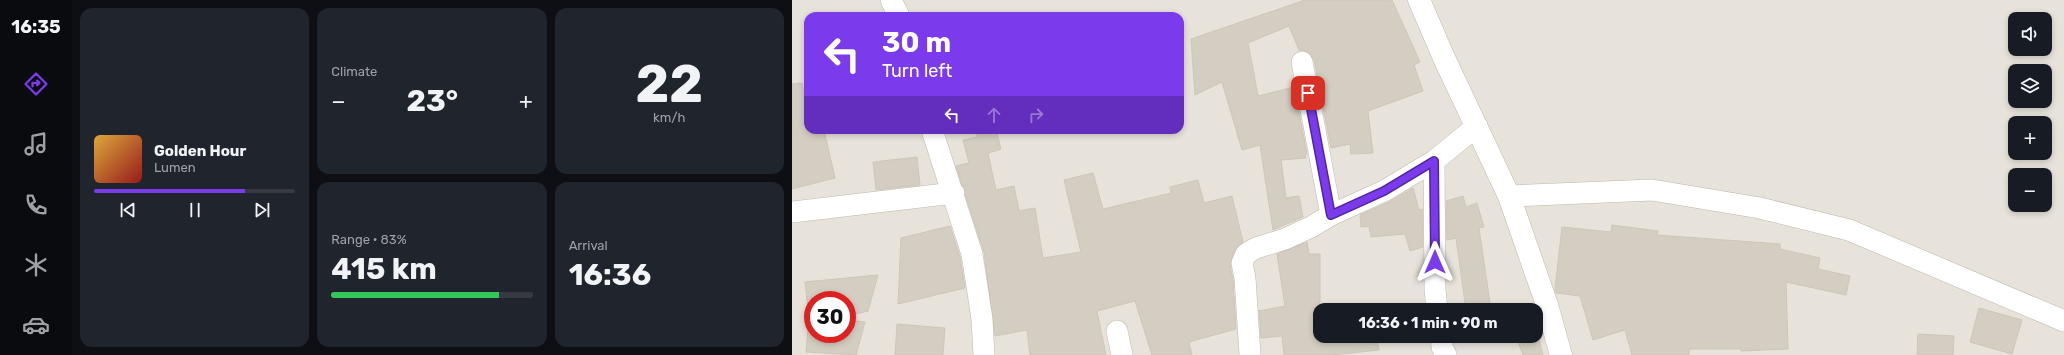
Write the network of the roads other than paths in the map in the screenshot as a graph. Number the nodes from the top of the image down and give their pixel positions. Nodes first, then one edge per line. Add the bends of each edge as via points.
1 (891, 0) edge
2 (1419, 0) edge
3 (897, 12) edge
4 (1302, 62) dead end
5 (1477, 126) junction
6 (933, 134) edge
7 (1434, 161) junction
8 (954, 193) junction
9 (1508, 196) junction
10 (792, 212) edge
11 (1331, 215) junction
12 (1436, 303) edge
13 (2064, 321) edge
14 (1117, 331) dead end
15 (984, 355) edge
16 (1122, 355) edge
17 (1250, 355) edge
18 (1561, 355) edge

1 - 3 street
2 - 5 street
4 - 11 street
5 - 7 street
5 - 9 street
6 - 8 street
7 - 11 street via 1384,191
7 - 12 street
8 - 10 street
8 - 15 street via 972,254 982,320
9 - 13 street via 1652,190 1760,208 1849,230
9 - 18 street via 1547,305
11 - 17 street via 1311,227 1246,254 1242,263
14 - 16 street

